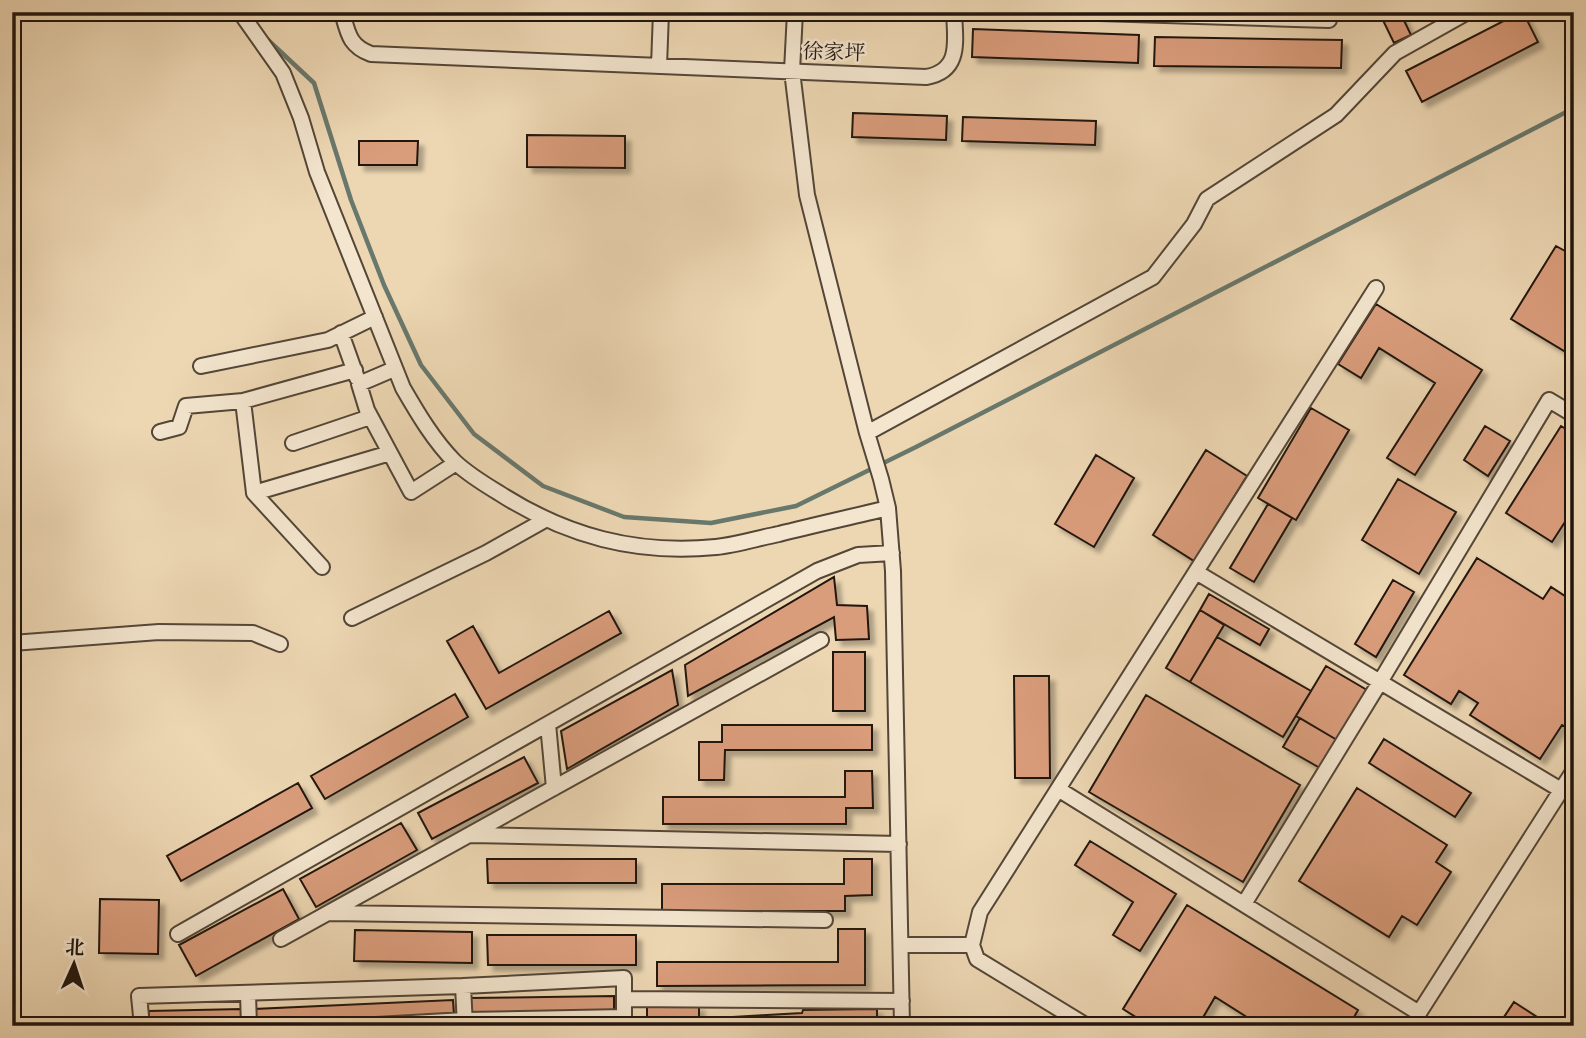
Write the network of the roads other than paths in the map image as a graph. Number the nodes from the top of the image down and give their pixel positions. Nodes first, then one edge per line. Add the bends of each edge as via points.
1 (240, 12) edge
2 (342, 12) edge
3 (661, 12) edge
4 (794, 12) edge
5 (954, 12) edge
6 (1066, 12) edge
7 (1468, 12) edge
8 (1329, 20) dead end
9 (659, 66) junction
10 (792, 71) junction
11 (1376, 288) dead end
12 (375, 317) junction
13 (341, 333) junction
14 (201, 366) dead end
15 (394, 369) junction
16 (357, 377) junction
17 (243, 401) junction
18 (1574, 415) edge
19 (370, 416) junction
20 (160, 432) dead end
21 (867, 433) junction
22 (293, 443) dead end
23 (390, 453) junction
24 (456, 463) junction
25 (254, 493) junction
26 (888, 508) junction
27 (545, 520) junction
28 (892, 553) junction
29 (322, 567) dead end
30 (1196, 572) junction
31 (352, 618) dead end
32 (821, 640) dead end
33 (12, 643) edge
34 (280, 644) dead end
35 (1380, 682) junction
36 (548, 724) junction
37 (1574, 770) edge
38 (554, 788) junction
39 (1058, 789) junction
40 (1561, 790) junction
41 (469, 835) junction
42 (899, 844) junction
43 (1244, 904) junction
44 (328, 913) junction
45 (825, 920) dead end
46 (178, 934) dead end
47 (281, 939) dead end
48 (901, 945) junction
49 (972, 945) junction
50 (463, 986) junction
51 (247, 994) junction
52 (624, 999) junction
53 (902, 1001) junction
54 (624, 1021) edge
55 (465, 1023) edge
56 (142, 1026) edge
57 (249, 1026) edge
58 (358, 1026) edge
59 (902, 1026) edge
60 (1087, 1026) edge

1 - 12 street via 283,73
2 - 9 street, 徐家坪 via 354,44 371,54
3 - 9 street
4 - 10 street
5 - 10 street, 徐家坪 via 954,57 935,75
6 - 8 street
7 - 21 street via 1395,52 1336,115 1207,199 1194,224 1153,277
9 - 10 street, 徐家坪
10 - 21 street via 807,195
11 - 30 street
12 - 13 street
12 - 15 street
13 - 14 street via 327,340
13 - 16 street
15 - 16 street
15 - 24 street via 414,407
16 - 17 street
16 - 19 street
17 - 20 street via 186,406 179,427
17 - 25 street
18 - 35 street via 1549,400
19 - 22 street
19 - 23 street
21 - 26 street
23 - 24 street via 411,492
23 - 25 street
24 - 27 street
25 - 29 street
26 - 27 street via 694,549 618,544
26 - 28 street
27 - 31 street
28 - 36 street via 858,555 817,571
28 - 42 street
30 - 35 street
30 - 39 street
32 - 38 street
33 - 34 street via 159,632 253,633
35 - 40 street
35 - 43 street
36 - 38 street
36 - 46 street
37 - 40 street
38 - 41 street
39 - 43 street
39 - 49 street via 980,912
40 - 43 street via 1419,1013
41 - 42 street
41 - 44 street
42 - 48 street
44 - 45 street
44 - 47 street
48 - 49 street
48 - 53 street
49 - 60 street via 977,959
50 - 51 street
50 - 52 street via 624,978
50 - 55 street
51 - 56 street via 139,996
51 - 57 street
52 - 53 street
52 - 54 street
53 - 59 street
54 - 55 street
55 - 58 street

